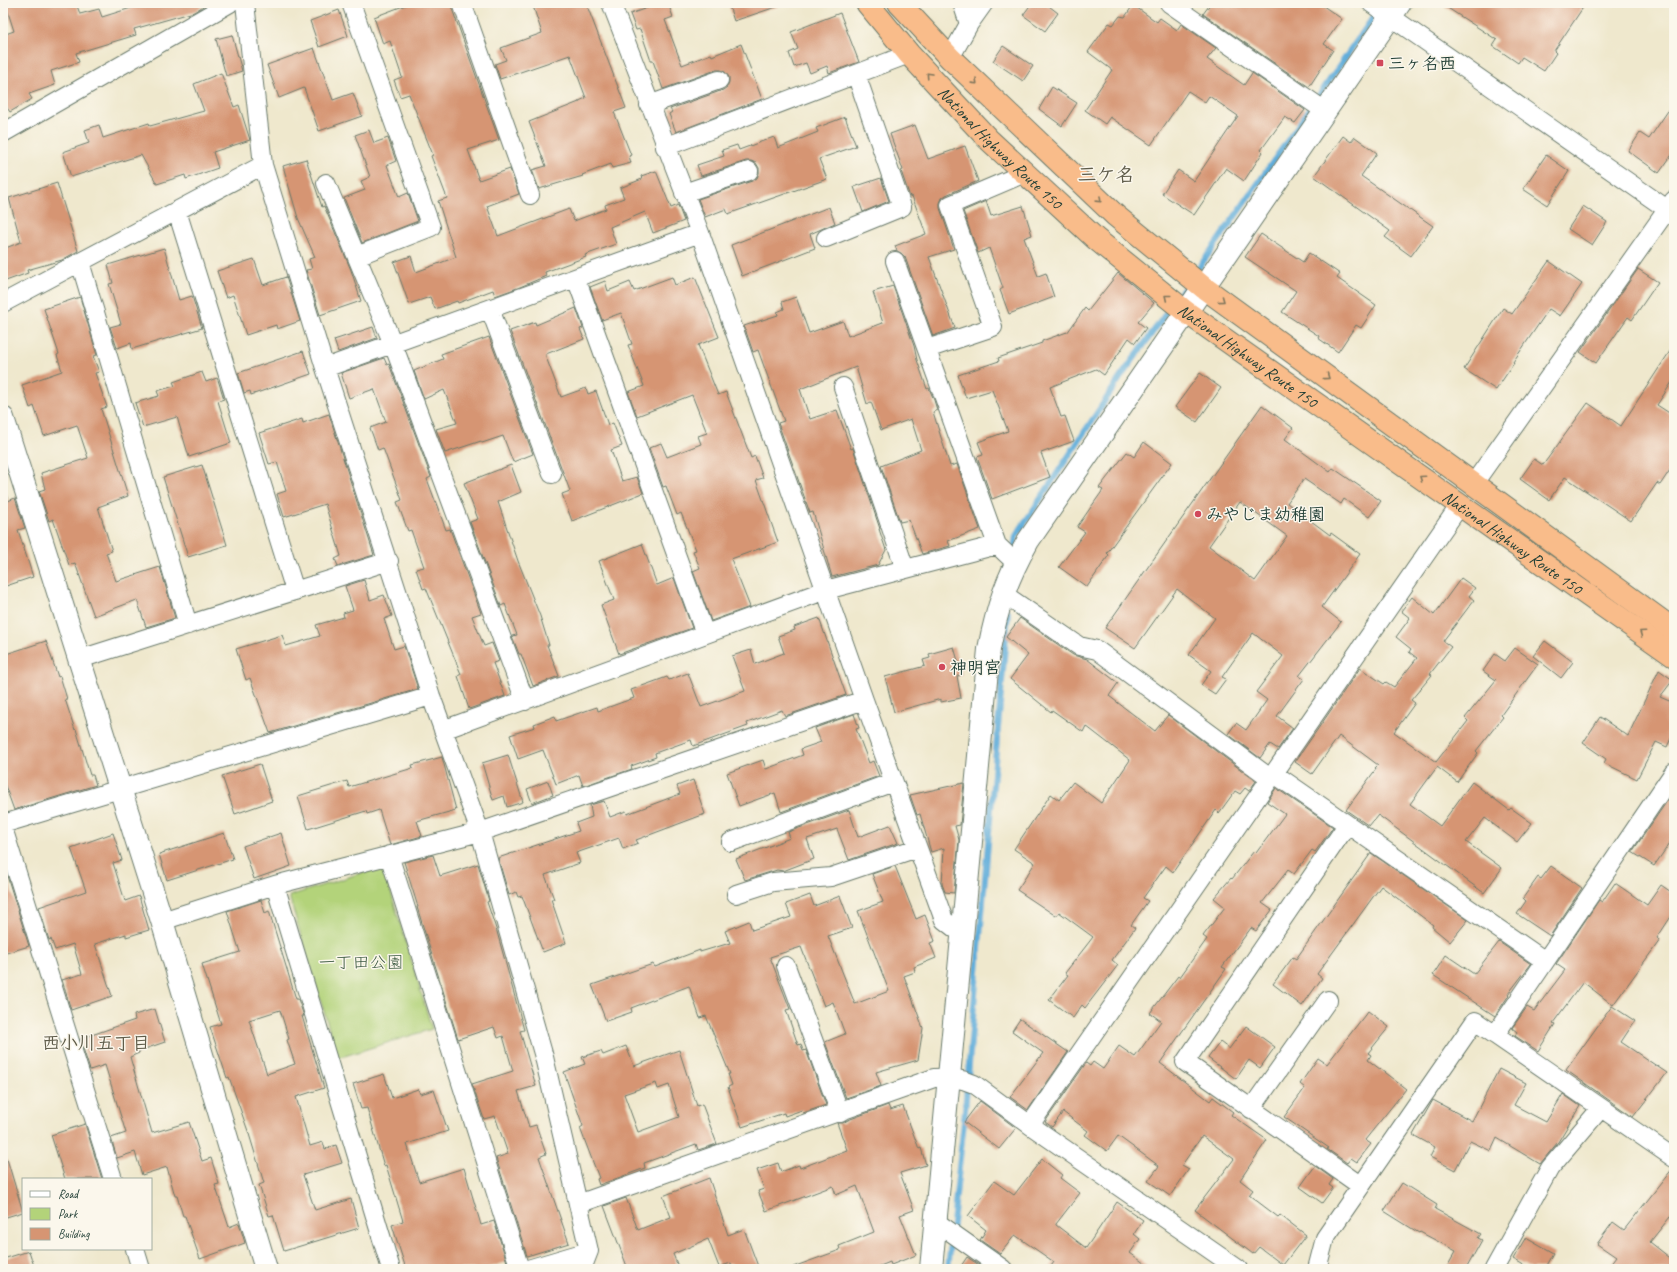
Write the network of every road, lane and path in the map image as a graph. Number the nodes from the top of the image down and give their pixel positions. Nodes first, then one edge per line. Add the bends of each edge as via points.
1 (230, 3) edge
2 (245, 3) edge
3 (352, 3) edge
4 (462, 3) edge
5 (611, 3) edge
6 (867, 3) edge
7 (899, 3) edge
8 (962, 3) edge
9 (984, 3) edge
10 (1169, 3) edge
11 (1371, 3) edge
12 (1396, 10) edge
13 (969, 24) junction
14 (909, 54) junction
15 (950, 58) junction
16 (856, 74) junction
17 (719, 80) dead end
18 (649, 104) junction
19 (1325, 111) junction
20 (3, 133) edge
21 (665, 147) junction
22 (263, 165) junction
23 (749, 171) dead end
24 (1025, 173) junction
25 (326, 183) dead end
26 (684, 193) junction
27 (530, 195) dead end
28 (1672, 208) edge
29 (177, 210) junction
30 (700, 233) junction
31 (826, 238) dead end
32 (357, 256) junction
33 (895, 261) dead end
34 (80, 262) junction
35 (576, 278) junction
36 (1203, 287) junction
37 (3, 303) edge
38 (490, 309) junction
39 (1186, 312) junction
40 (393, 344) junction
41 (926, 349) junction
42 (325, 368) junction
43 (843, 387) dead end
44 (3, 418) edge
45 (9, 455) edge
46 (552, 474) dead end
47 (1474, 484) junction
48 (1460, 505) junction
49 (997, 545) junction
50 (389, 561) junction
51 (1016, 562) junction
52 (905, 569) junction
53 (826, 590) junction
54 (295, 591) junction
55 (1002, 593) junction
56 (188, 625) junction
57 (1674, 630) edge
58 (706, 634) junction
59 (1674, 656) edge
60 (80, 660) junction
61 (431, 696) junction
62 (864, 700) junction
63 (525, 701) junction
64 (443, 730) junction
65 (1674, 772) edge
66 (1272, 776) junction
67 (893, 782) junction
68 (121, 789) junction
69 (3, 824) edge
70 (1348, 825) junction
71 (3, 828) edge
72 (480, 832) junction
73 (731, 842) dead end
74 (917, 848) junction
75 (390, 855) junction
76 (275, 885) junction
77 (736, 894) dead end
78 (162, 921) junction
79 (962, 934) junction
80 (1545, 961) junction
81 (786, 966) dead end
82 (1328, 1000) dead end
83 (1495, 1035) junction
84 (949, 1077) junction
85 (1601, 1108) junction
86 (1251, 1109) junction
87 (840, 1113) junction
88 (1030, 1125) junction
89 (1674, 1158) edge
90 (113, 1178) edge
91 (1361, 1186) junction
92 (578, 1204) junction
93 (935, 1221) junction
94 (135, 1250) edge
95 (589, 1251) junction
96 (141, 1269) edge
97 (266, 1269) edge
98 (391, 1269) edge
99 (520, 1269) edge
100 (528, 1269) edge
101 (582, 1269) edge
102 (931, 1269) edge
103 (1003, 1269) edge
104 (1238, 1269) edge
105 (1317, 1269) edge
106 (1494, 1269) edge

1 - 20 street
2 - 22 street
3 - 32 street via 431,227
4 - 27 street
5 - 18 street
6 - 14 highway, National Highway Route 150
7 - 15 highway, National Highway Route 150
8 - 13 street
9 - 13 street
10 - 19 street
11 - 12 street
12 - 19 street
12 - 28 street
13 - 15 street
14 - 16 street
24 -> 14 highway, National Highway Route 150 via 988,139
15 -> 36 highway, National Highway Route 150 via 1116,216
16 - 21 street
16 - 31 street via 902,207
17 - 18 street
18 - 21 street
19 - 36 street
21 - 26 street
22 - 29 street
22 - 42 street
23 - 26 street
39 -> 24 highway, National Highway Route 150 via 1096,239
24 - 41 street via 950,205 993,327
25 - 32 street
26 - 30 street
28 - 47 street
29 - 34 street
29 - 54 street
30 - 35 street
30 - 53 street
32 - 40 street
33 - 41 street
34 - 37 street
34 - 56 street
35 - 38 street
35 - 58 street
36 - 39 street
36 -> 47 highway, National Highway Route 150
38 - 40 street
38 - 46 street
48 -> 39 highway, National Highway Route 150
39 - 51 street
40 - 42 street
40 - 63 street
41 - 49 street
42 - 50 street
43 - 52 street
44 - 45 street
45 - 60 street
47 - 57 highway, National Highway Route 150
59 -> 48 highway, National Highway Route 150
48 - 66 street
49 - 51 street
49 - 52 street
50 - 54 street
50 - 61 street
51 - 55 street
52 - 53 street
53 - 58 street
53 - 62 street
54 - 56 street
55 - 66 street via 1079,646 1097,650
55 - 79 street via 989,649
56 - 60 street
58 - 63 street
60 - 68 street
61 - 64 street
61 - 68 street
62 - 67 street
62 - 72 street
63 - 64 street
64 - 72 street
65 - 80 street
66 - 70 street
66 - 88 street
67 - 73 street
67 - 74 street
68 - 69 street
68 - 78 street
70 - 80 street
70 - 86 street via 1185,1062
71 - 90 street
72 - 75 street
72 - 92 street via 544,1057
74 - 77 street via 831,877 773,882
74 - 79 street via 944,920
75 - 76 street
75 - 99 street
76 - 78 street
76 - 98 street
78 - 97 street
79 - 84 street
80 - 83 street
81 - 87 street
82 - 86 street
83 - 85 street
83 - 91 street via 1475,1021
84 - 87 street via 934,1078
84 - 88 street via 974,1084
84 - 93 street
85 - 89 street
85 - 106 street via 1550,1168
86 - 91 street
87 - 92 street
88 - 104 street
91 - 105 street via 1325,1238
92 - 95 street
93 - 102 street
93 - 103 street
94 - 96 street
95 - 100 street
95 - 101 street

